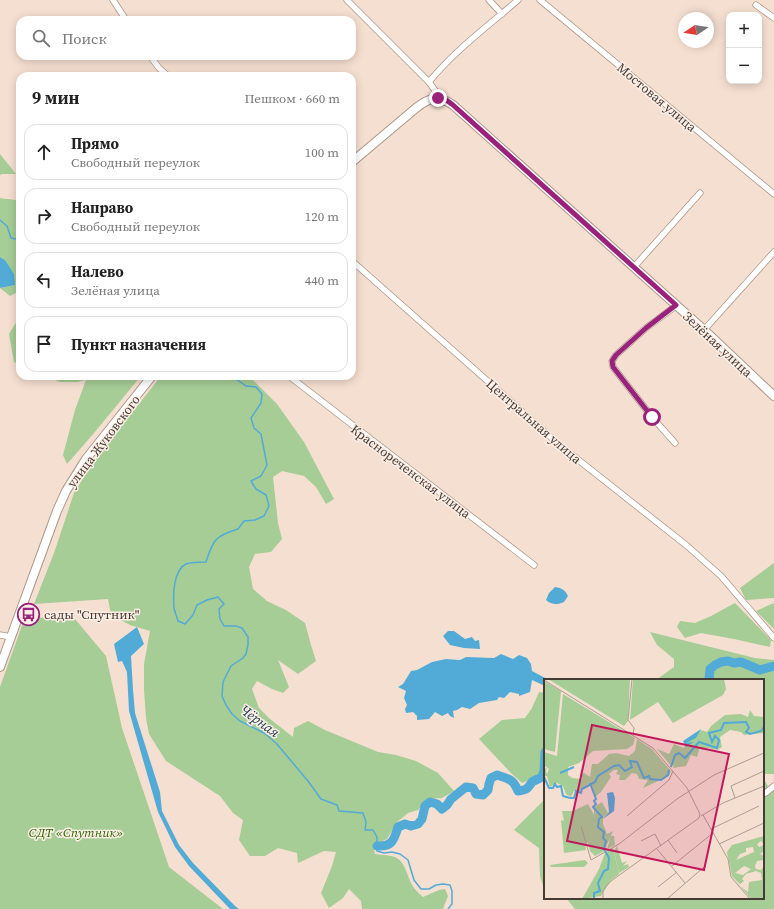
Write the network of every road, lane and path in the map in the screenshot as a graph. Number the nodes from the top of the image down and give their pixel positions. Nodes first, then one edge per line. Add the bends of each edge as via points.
1 (113, 0) edge
2 (347, 0) edge
3 (489, 0) edge
4 (518, 0) edge
5 (540, 0) edge
6 (756, 5) dead end
7 (502, 14) junction
8 (123, 16) edge
9 (774, 18) edge
10 (153, 60) edge
11 (164, 72) edge
12 (429, 82) junction
13 (438, 98) junction
14 (356, 159) edge
15 (700, 193) dead end
16 (774, 194) edge
17 (774, 252) edge
18 (356, 265) edge
19 (634, 267) junction
20 (676, 305) junction
21 (704, 330) junction
22 (149, 380) edge
23 (294, 380) edge
24 (774, 396) edge
25 (675, 443) dead end
26 (534, 565) dead end
27 (0, 635) edge
28 (11, 637) junction
29 (774, 638) edge
30 (0, 667) edge
31 (774, 786) edge
32 (764, 794) edge

1 - 8 street
2 - 12 street
3 - 7 street
4 - 7 street
5 - 16 street, Мостовая улица
6 - 9 street
7 - 12 street via 466,44
10 - 11 street
12 - 13 street
13 - 14 main road via 416,108
13 - 19 main road, Зелёная улица via 445,99 453,105
15 - 19 street
17 - 21 street
18 - 29 street, Центральная улица via 562,447 686,545 721,576
19 - 20 main road, Зелёная улица
20 - 21 main road, Зелёная улица
20 - 25 street via 646,328 612,361 613,367
21 - 24 main road, Зелёная улица
22 - 28 main road, улица Жуковского via 86,459 66,491
23 - 26 street, Краснореченская улица
27 - 28 street
28 - 30 main road, улица Жуковского
31 - 32 street

